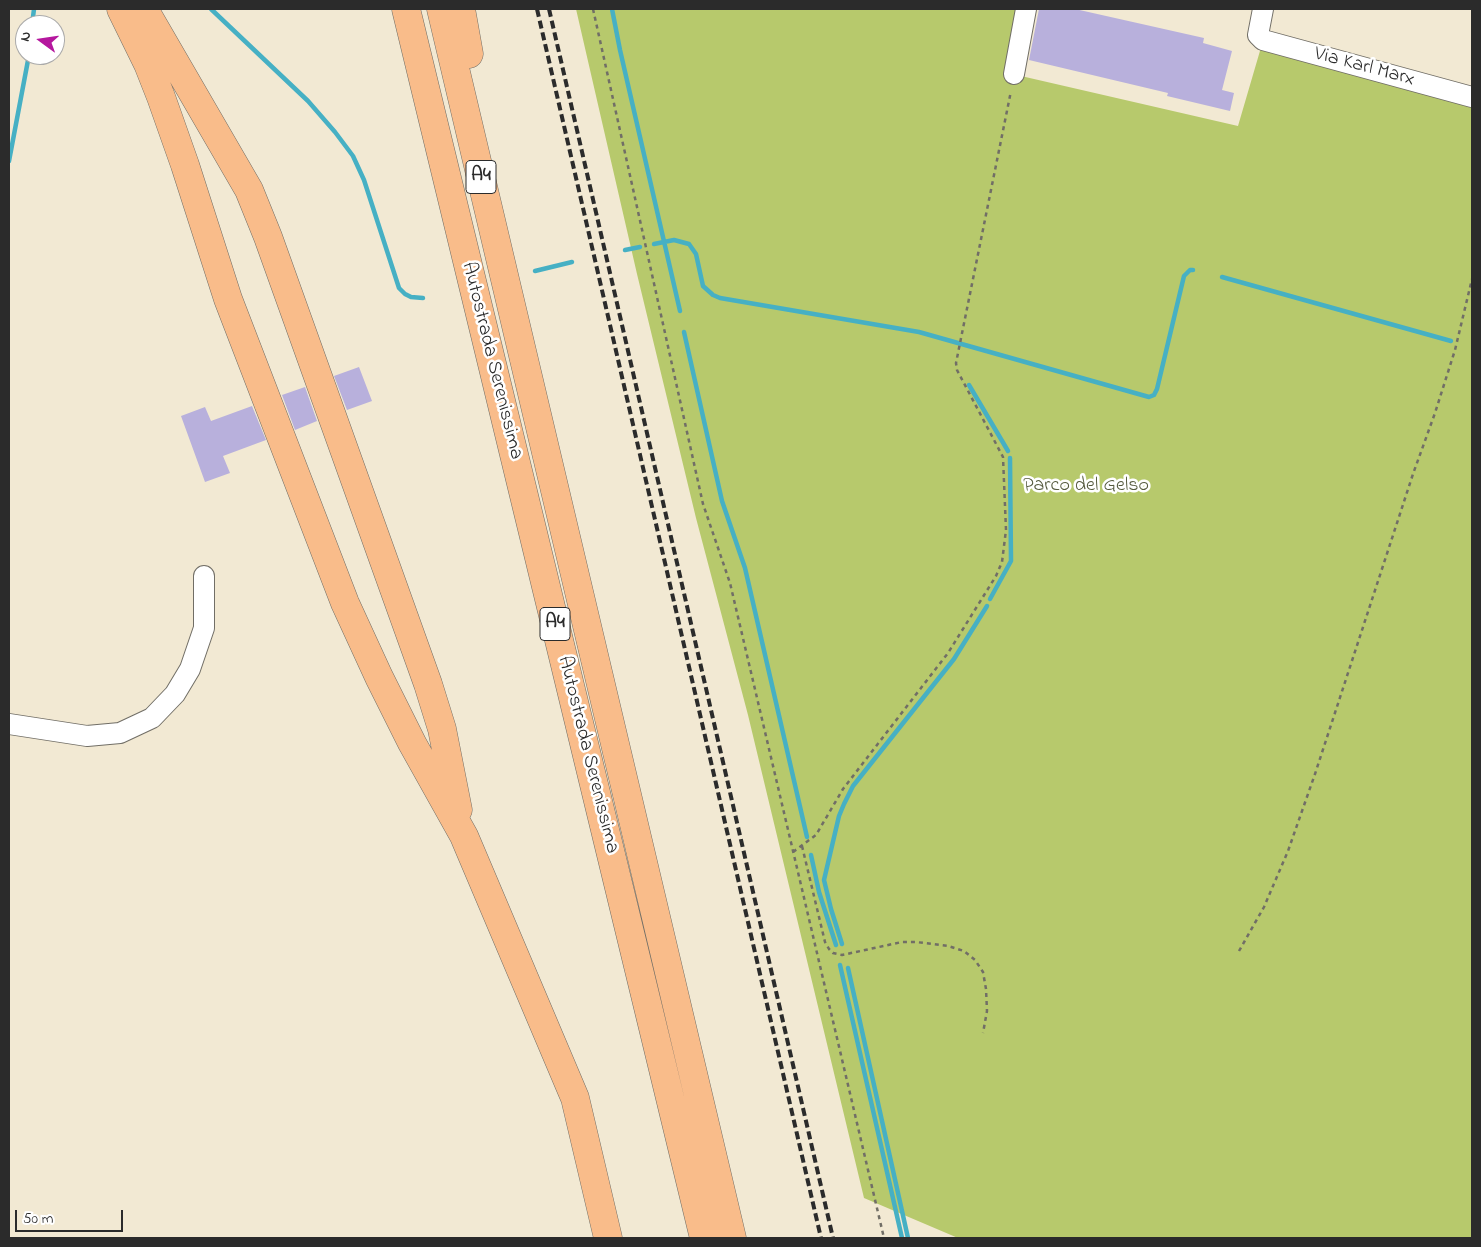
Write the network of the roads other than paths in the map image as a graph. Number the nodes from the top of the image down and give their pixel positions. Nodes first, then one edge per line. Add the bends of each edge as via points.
1 (121, 9) edge
2 (144, 9) edge
3 (406, 9) edge
4 (441, 9) edge
5 (461, 9) edge
6 (1026, 9) edge
7 (1262, 9) edge
8 (1014, 74) road end
9 (1472, 97) edge
10 (521, 346) junction
11 (204, 576) dead end
12 (9, 724) edge
13 (464, 836) junction
14 (531, 996) junction
15 (593, 1238) edge
16 (608, 1238) edge
17 (704, 1238) edge
18 (732, 1238) edge

1 - 13 highway via 161,97 228,299 345,603 412,744
2 - 13 highway via 249,190 268,236 428,684 442,729
3 - 17 highway, Autostrada Serenissima / A4
4 - 10 highway, Autostrada Serenissima / A4
5 - 10 highway
6 - 8 street
7 - 9 street, Via Karl Marx via 1258,34 1263,40
10 - 18 highway, Autostrada Serenissima / A4
11 - 12 street via 204,628 190,669 175,694 152,718 120,732 87,736
13 - 14 highway
14 - 15 highway
14 - 16 highway via 575,1098

